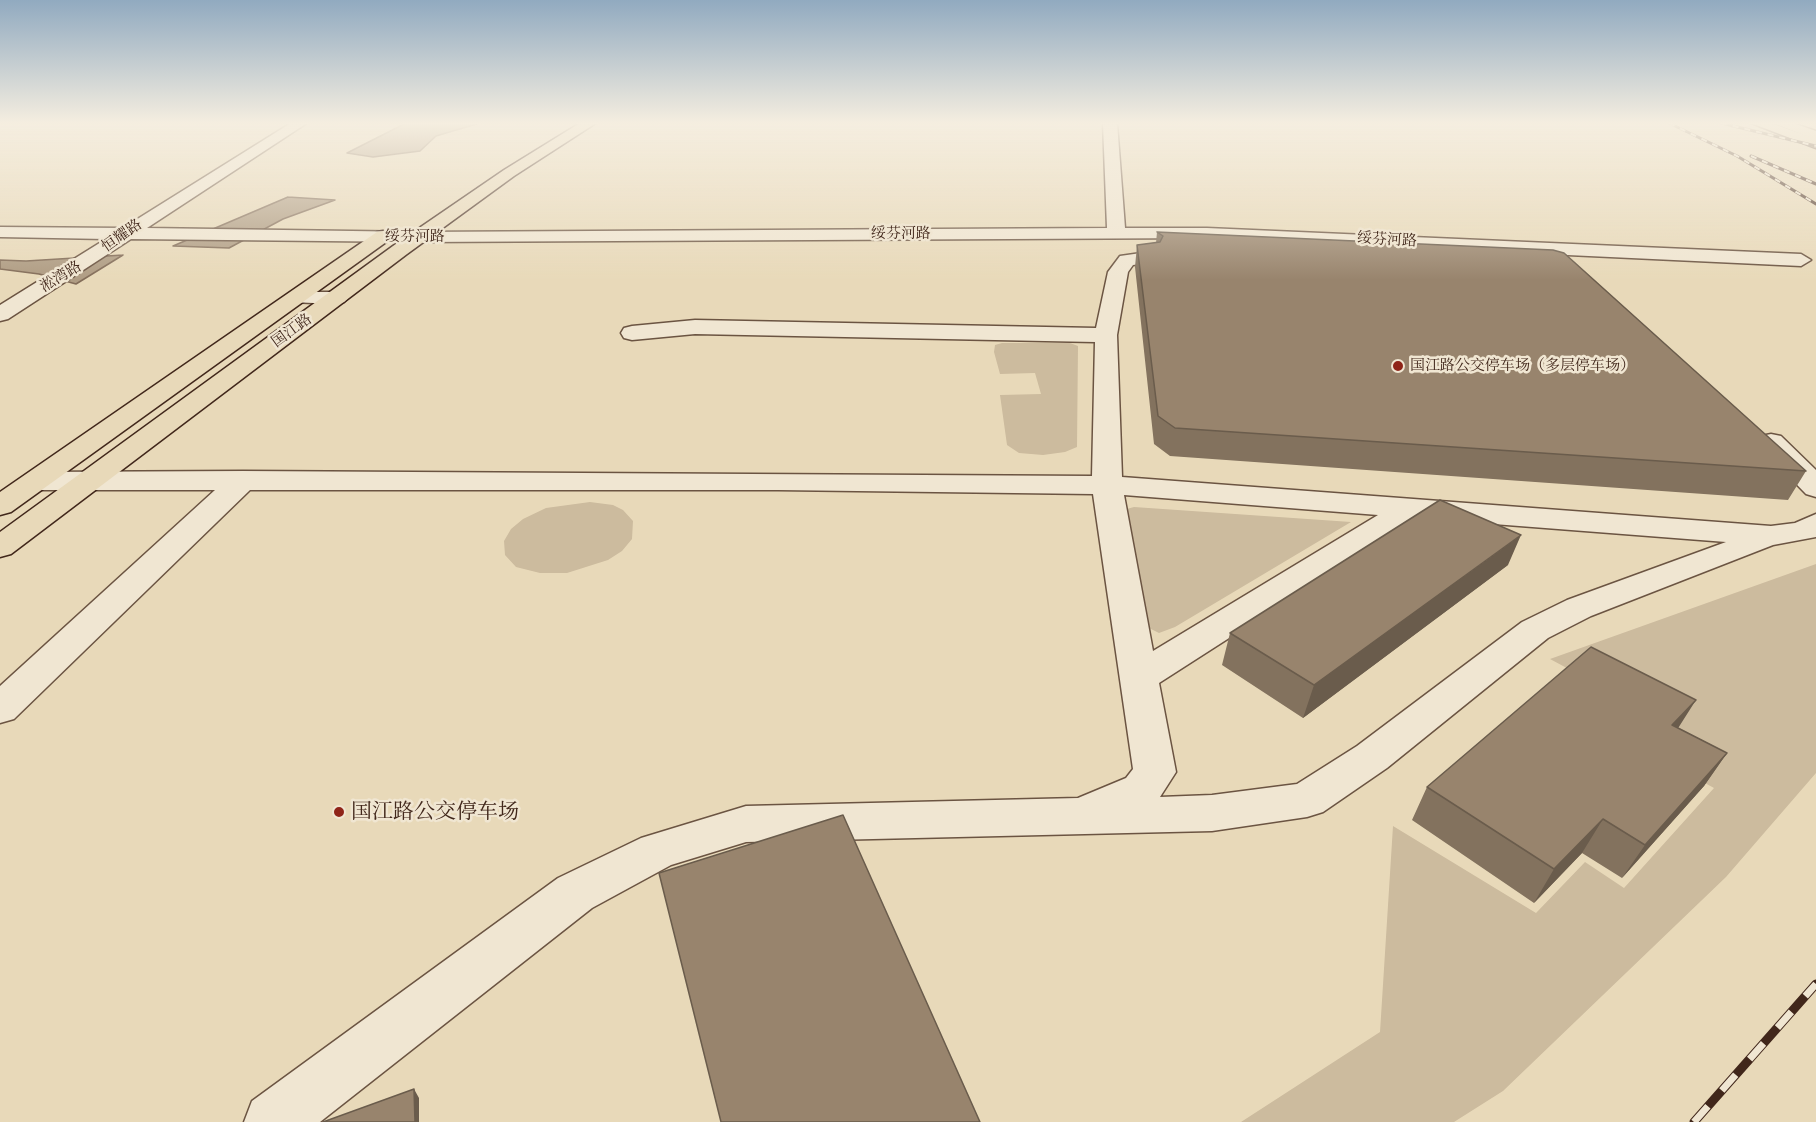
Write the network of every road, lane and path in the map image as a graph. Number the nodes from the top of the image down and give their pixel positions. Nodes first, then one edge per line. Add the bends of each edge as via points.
1 (217, 175) edge
2 (483, 175) edge
3 (506, 175) edge
4 (1113, 175) edge
5 (431, 207) dead end
6 (412, 219) dead end
7 (0, 232) edge
8 (1116, 232) junction
9 (124, 233) junction
10 (382, 237) junction
11 (420, 237) junction
12 (97, 254) joint
13 (1148, 258) edge
14 (1801, 260) dead end
15 (297, 298) junction
16 (337, 298) junction
17 (0, 314) edge
18 (632, 333) dead end
19 (1106, 335) junction
20 (1756, 429) edge
21 (88, 480) junction
22 (243, 480) junction
23 (37, 481) junction
24 (1107, 485) junction
25 (1816, 488) edge
26 (0, 506) edge
27 (1411, 508) junction
28 (1816, 523) edge
29 (1771, 536) junction
30 (0, 547) edge
31 (1140, 677) junction
32 (0, 709) edge
33 (1053, 817) junction
34 (273, 1122) edge

1 - 9 street, 恒耀路
2 - 5 main road
3 - 11 main road, 国江路
4 - 8 street
6 - 10 main road, 国江路
7 - 9 street, 绥芬河路
8 - 11 street, 绥芬河路
8 - 14 street, 绥芬河路 via 1297,236
9 - 10 street, 绥芬河路
9 - 12 street, 恒耀路
10 - 11 street, 绥芬河路
10 - 15 main road, 国江路
11 - 16 main road, 国江路
12 - 17 street, 淞湾路
13 - 19 street via 1127,260 1118,272
15 - 16 street
15 - 23 main road, 国江路
16 - 21 main road, 国江路
18 - 19 street via 695,327
19 - 24 street
20 - 25 street
21 - 22 street
21 - 23 street
21 - 30 main road, 国江路
22 - 24 street
22 - 32 street
23 - 26 main road, 国江路
24 - 27 street
24 - 31 street
27 - 29 street
27 - 31 street
28 - 29 street via 1804,531
29 - 33 street via 1579,608 1535,630 1372,757 1306,800 1212,813
31 - 33 street via 1155,772 1141,790 1116,804
33 - 34 street via 746,824 657,851 575,893

